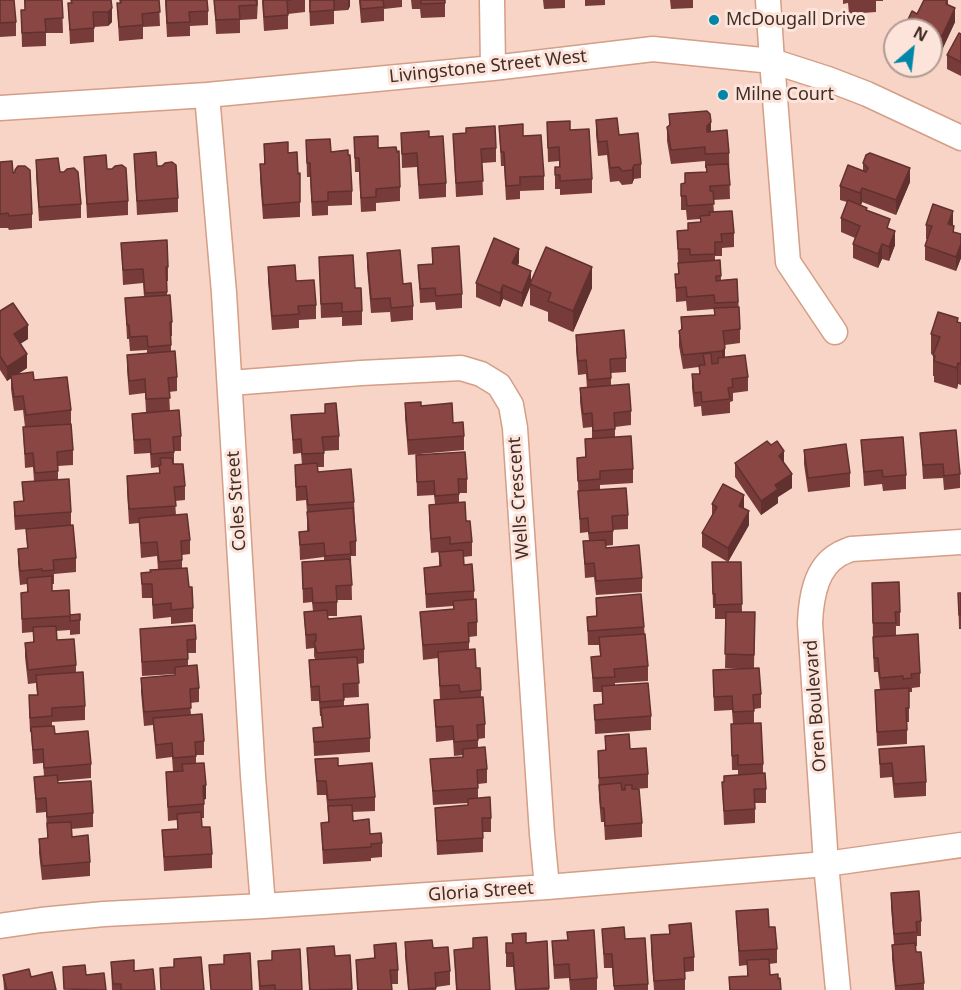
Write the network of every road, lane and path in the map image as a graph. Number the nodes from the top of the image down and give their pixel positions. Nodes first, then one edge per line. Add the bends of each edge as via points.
1 (492, 0) edge
2 (768, 0) edge
3 (772, 62) junction
4 (493, 68) junction
5 (207, 95) junction
6 (0, 108) edge
7 (961, 138) edge
8 (835, 332) dead end
9 (230, 383) junction
10 (961, 542) edge
11 (961, 845) edge
12 (826, 864) junction
13 (547, 887) junction
14 (263, 906) junction
15 (0, 926) edge
16 (838, 990) edge

1 - 4 street
2 - 3 street
3 - 4 street, Livingstone Street West via 653,49
3 - 7 street, Livingstone Street West via 867,94
3 - 8 street via 788,262
4 - 5 street, Livingstone Street West
5 - 6 street, Livingstone Street West
5 - 9 street, Coles Street
9 - 13 street, Wells Crescent via 461,368 499,385 511,405 515,428
9 - 14 street, Coles Street
10 - 12 street, Oren Boulevard via 851,549 827,564 817,581 810,623
11 - 12 street, Gloria Street
12 - 13 street, Gloria Street
12 - 16 street, Oren Boulevard
13 - 14 street, Gloria Street
14 - 15 street, Gloria Street via 104,914

